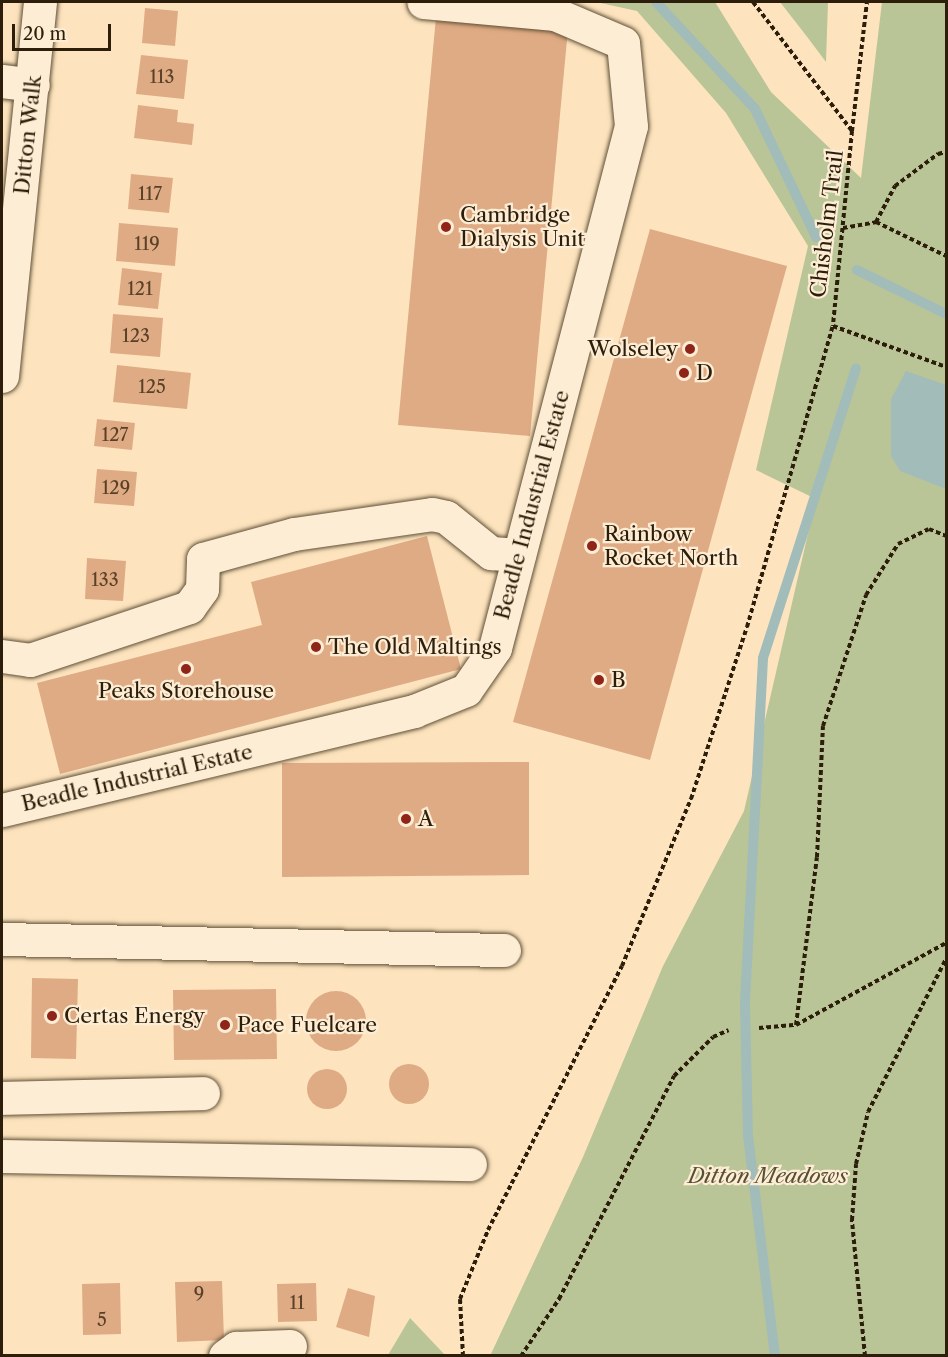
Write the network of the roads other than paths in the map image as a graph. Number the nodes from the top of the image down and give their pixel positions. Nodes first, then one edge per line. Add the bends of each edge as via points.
1 (40, 2) edge
2 (424, 2) edge
3 (2, 81) edge
4 (33, 85) junction
5 (2, 376) edge
6 (519, 555) junction
7 (2, 657) edge
8 (2, 810) edge
9 (2, 939) edge
10 (504, 950) dead end
11 (203, 1093) dead end
12 (2, 1098) edge
13 (2, 1156) edge
14 (470, 1164) dead end
15 (290, 1346) dead end
16 (225, 1356) edge

1 - 4 street, Ditton Walk
2 - 6 street, Beadle Industrial Estate via 555,14 623,43 631,126
3 - 4 street
4 - 5 street, Ditton Walk
6 - 7 street via 491,553 446,517 432,514 294,534 203,559 202,589 189,607 30,660
6 - 8 street, Beadle Industrial Estate via 495,648 466,690 414,711
9 - 10 street
11 - 12 street
13 - 14 street
15 - 16 street via 236,1348

